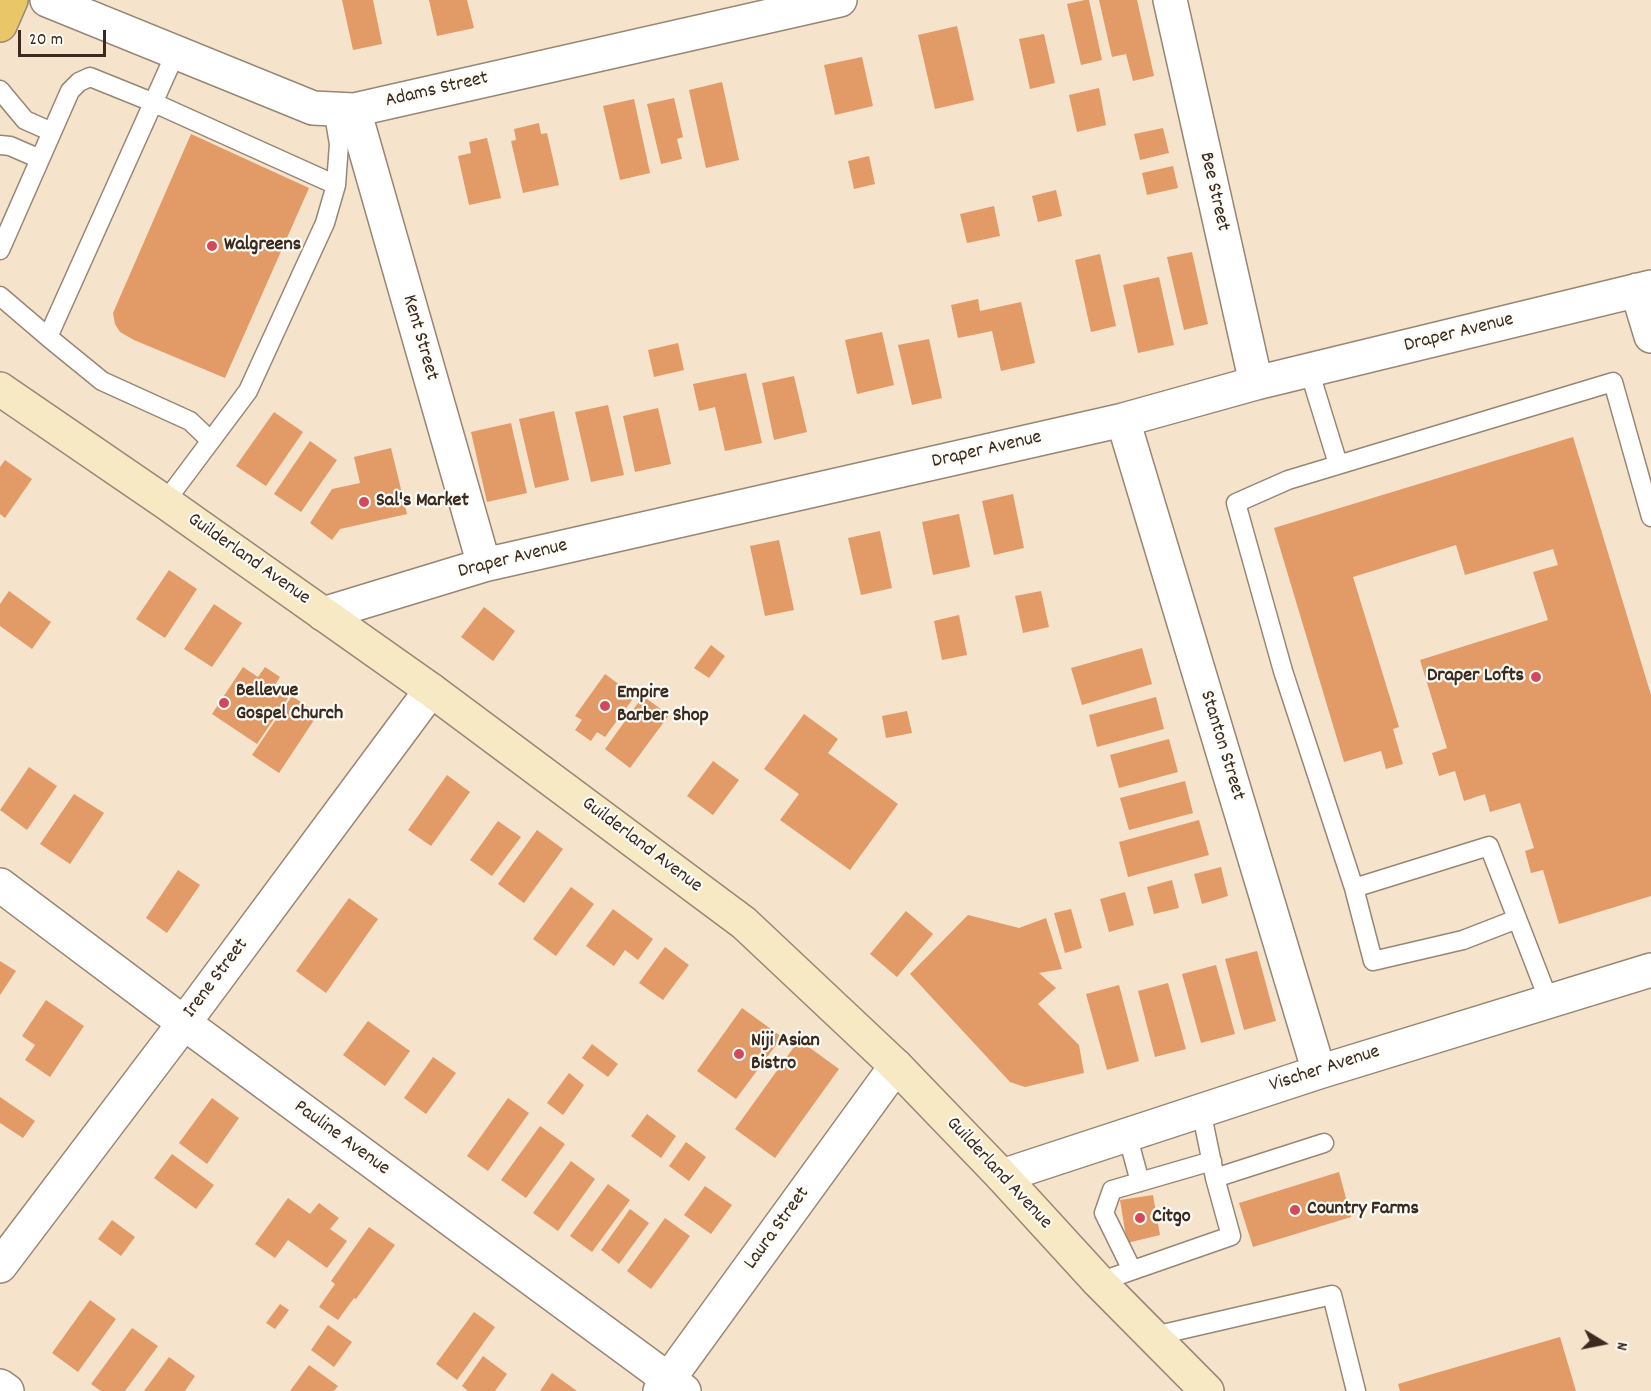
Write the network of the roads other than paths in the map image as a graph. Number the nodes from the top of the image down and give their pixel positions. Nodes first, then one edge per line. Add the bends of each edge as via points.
1 (11, 0) edge
2 (47, 0) edge
3 (840, 0) edge
4 (1170, 0) edge
5 (0, 25) edge
6 (176, 52) junction
7 (0, 90) edge
8 (152, 102) junction
9 (344, 109) junction
10 (52, 132) junction
11 (0, 145) edge
12 (40, 159) junction
13 (336, 185) junction
14 (0, 250) edge
15 (1644, 289) edge
16 (0, 296) edge
17 (1651, 336) edge
18 (48, 337) junction
19 (1309, 370) junction
20 (1256, 383) junction
21 (0, 389) edge
22 (1123, 420) junction
23 (210, 440) junction
24 (1338, 464) junction
25 (165, 502) junction
26 (1651, 517) edge
27 (484, 565) junction
28 (323, 614) junction
29 (431, 690) junction
30 (0, 885) edge
31 (1354, 888) junction
32 (1517, 920) junction
33 (1651, 970) edge
34 (1549, 1001) junction
35 (184, 1023) junction
36 (896, 1066) junction
37 (1319, 1072) junction
38 (1201, 1110) junction
39 (1127, 1134) junction
40 (1324, 1143) dead end
41 (1213, 1170) junction
42 (1002, 1176) junction
43 (1140, 1182) junction
44 (0, 1266) edge
45 (1132, 1270) junction
46 (1099, 1282) junction
47 (1154, 1336) junction
48 (0, 1386) edge
49 (670, 1387) edge
50 (7, 1391) edge
51 (1207, 1391) edge
52 (1356, 1391) edge

1 - 5 main road
2 - 6 street, Adams Street
3 - 9 street, Adams Street
4 - 20 street, Bee Street
6 - 8 lane
6 - 9 street, Adams Street via 313,108
7 - 10 lane via 25,120
8 - 10 lane via 90,77 70,91
8 - 13 lane
8 - 18 lane
9 - 13 lane
9 - 27 street, Kent Street
10 - 12 lane
11 - 12 lane
12 - 14 lane
13 - 23 lane via 325,223 248,391
15 - 17 street
15 - 19 street, Draper Avenue
16 - 18 lane
18 - 23 lane via 102,381 190,420
19 - 20 street, Draper Avenue
19 - 24 lane
20 - 22 street, Draper Avenue
21 - 25 street, Guilderland Avenue
22 - 27 street, Draper Avenue
22 - 37 street, Stanton Street
23 - 25 lane
24 - 26 lane via 1613,382
24 - 31 lane via 1236,503 1283,671
25 - 28 street, Guilderland Avenue
27 - 28 street, Draper Avenue
28 - 29 street, Guilderland Avenue
29 - 35 street, Irene Street
29 - 36 street, Guilderland Avenue via 744,923
30 - 35 street, Pauline Avenue
31 - 32 lane via 1489,846
31 - 32 lane via 1373,961 1463,940
32 - 34 lane
33 - 34 street, Vischer Avenue
34 - 37 street, Vischer Avenue
35 - 44 street, Irene Street
35 - 49 street, Pauline Avenue
36 - 42 street, Guilderland Avenue
36 - 49 street, Laura Street
37 - 38 street, Vischer Avenue
38 - 39 street, Vischer Avenue
38 - 41 lane
39 - 42 street, Vischer Avenue
39 - 43 lane
40 - 41 lane
41 - 43 lane
41 - 45 lane via 1231,1236
42 - 46 street, Guilderland Avenue
43 - 45 lane via 1112,1190 1104,1213
45 - 46 lane
46 - 47 street, Guilderland Avenue
47 - 51 street, Guilderland Avenue
47 - 52 lane via 1332,1295
48 - 50 street

